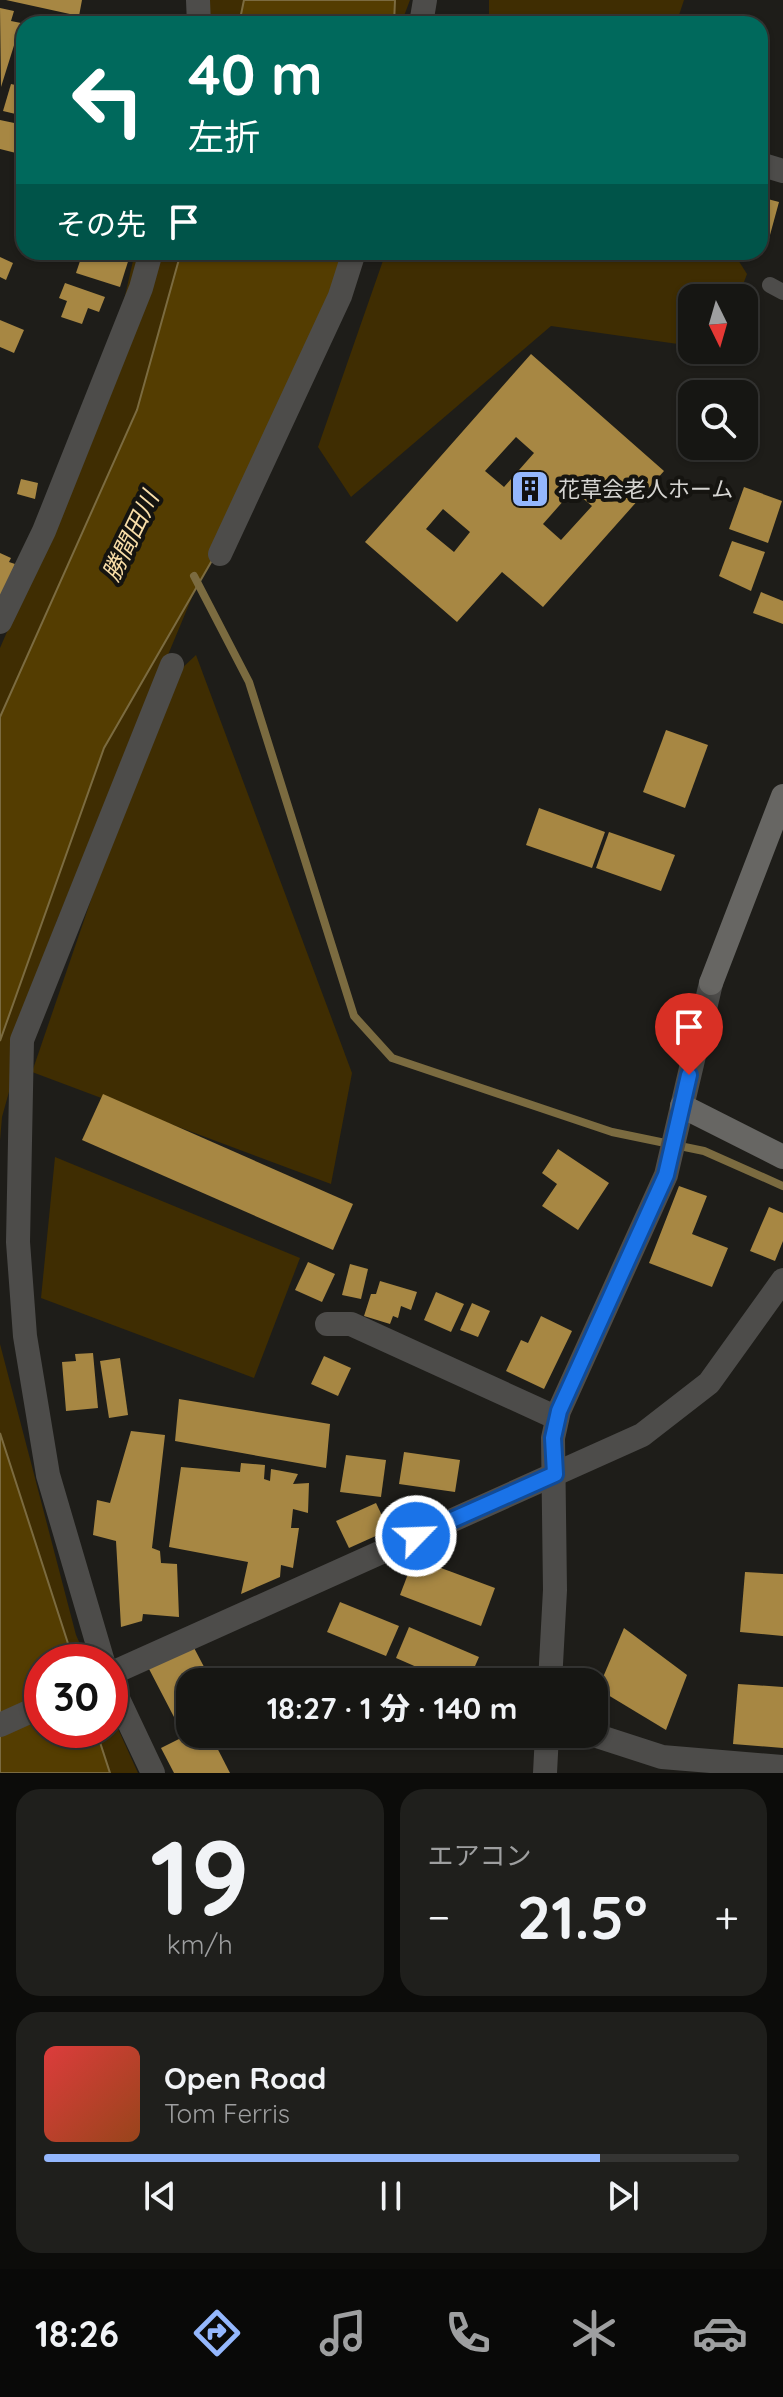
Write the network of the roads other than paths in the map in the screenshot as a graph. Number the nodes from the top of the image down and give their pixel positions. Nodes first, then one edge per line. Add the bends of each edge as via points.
1 (149, 260) edge
2 (351, 260) edge
3 (220, 554) dead end
4 (0, 622) edge
5 (172, 665) dead end
6 (783, 796) edge
7 (679, 1117) junction
8 (783, 1157) edge
9 (783, 1280) edge
10 (327, 1324) dead end
11 (557, 1418) junction
12 (555, 1474) junction
13 (98, 1644) edge
14 (128, 1666) edge
15 (550, 1668) edge
16 (24, 1714) edge
17 (128, 1720) edge
18 (0, 1725) edge
19 (608, 1740) edge
20 (546, 1748) edge
21 (783, 1767) edge
22 (153, 1773) edge
23 (545, 1773) edge

1 - 4 street via 44,531
2 - 3 street via 340,296
5 - 13 street via 22,1040 18,1242 25,1336 48,1475
6 - 7 street via 711,983
7 - 8 street
7 - 11 street via 668,1163
9 - 12 street via 709,1383 642,1435
10 - 11 street via 351,1324
11 - 12 street
12 - 14 street
12 - 15 street
16 - 18 street
17 - 22 street
19 - 21 street via 662,1757
20 - 23 street

